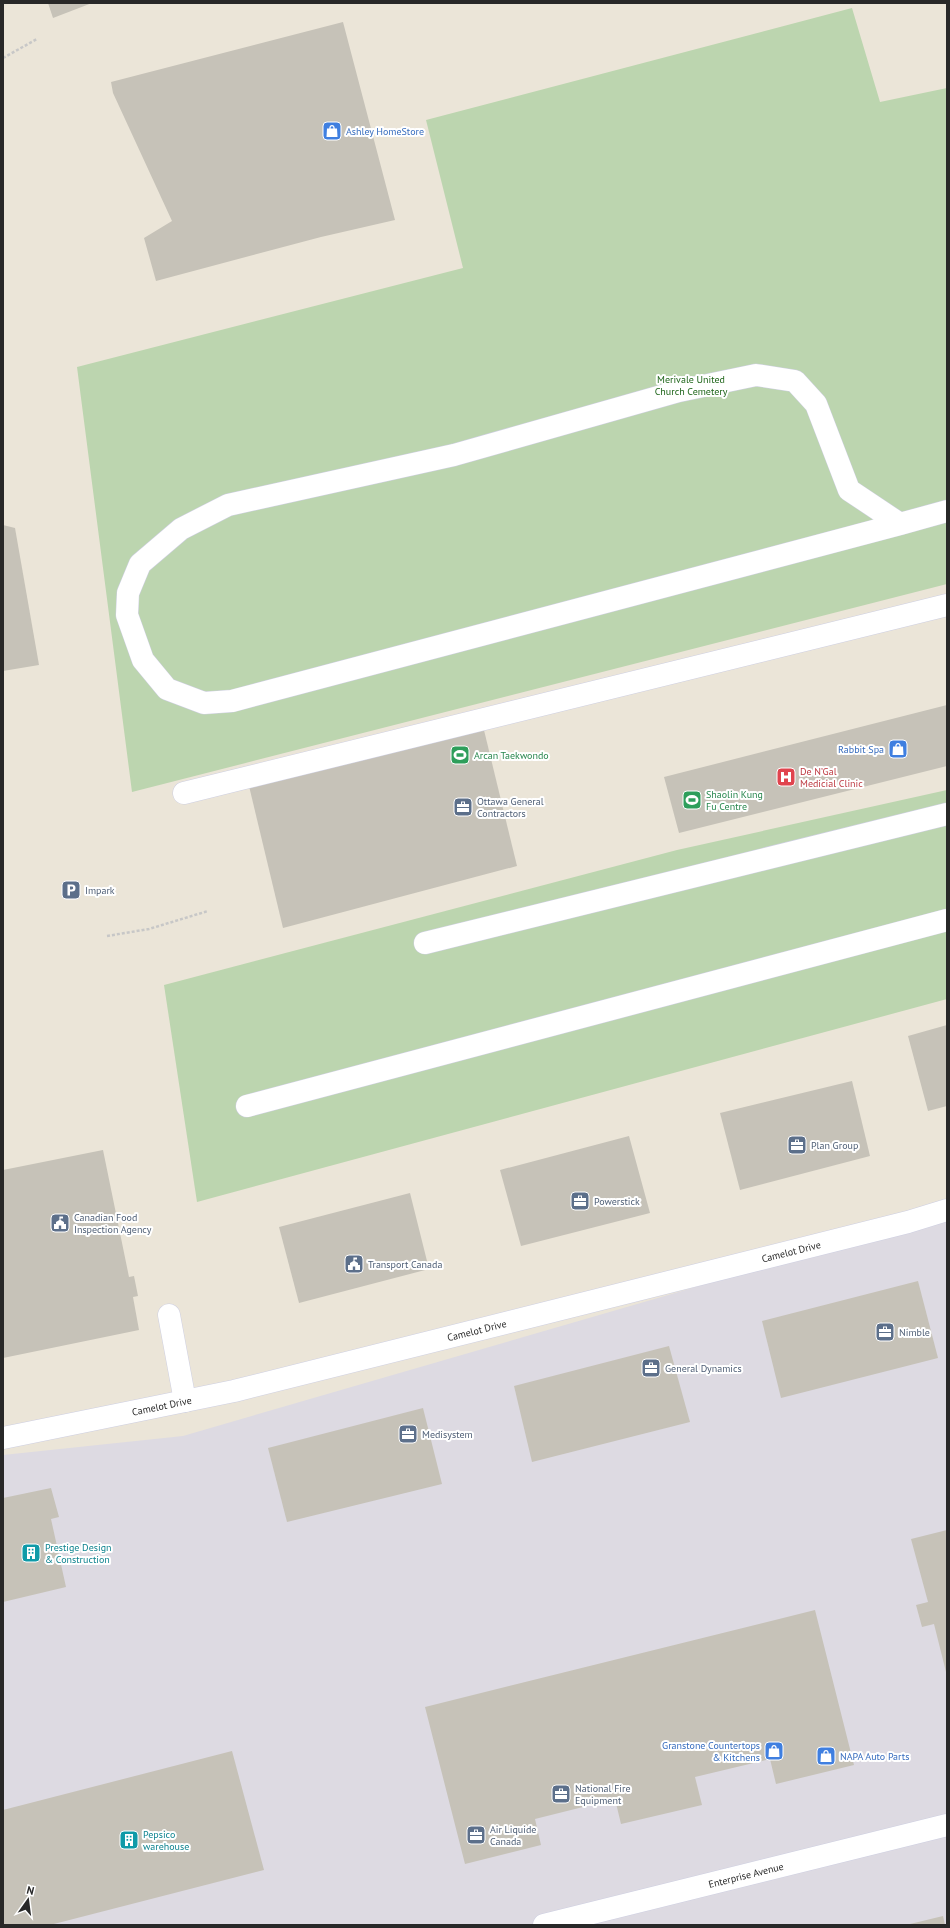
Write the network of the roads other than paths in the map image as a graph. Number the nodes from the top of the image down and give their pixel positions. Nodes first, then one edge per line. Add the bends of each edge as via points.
1 (947, 511) edge
2 (900, 524) junction
3 (947, 605) edge
4 (184, 793) dead end
5 (947, 814) edge
6 (947, 920) edge
7 (425, 943) dead end
8 (247, 1106) dead end
9 (947, 1210) edge
10 (169, 1315) dead end
11 (185, 1401) junction
12 (3, 1438) edge
13 (947, 1825) edge
14 (544, 1925) edge

1 - 2 street
2 - 2 street via 232,701 204,703 167,689 143,660 127,615 128,593 140,564 181,529 228,505 454,455 679,391 756,375 796,380 816,404 849,490
3 - 4 street
5 - 7 street
6 - 8 street
9 - 11 street, Camelot Drive via 908,1222 262,1384
10 - 11 street
11 - 12 street, Camelot Drive
13 - 14 street, Enterprise Avenue

